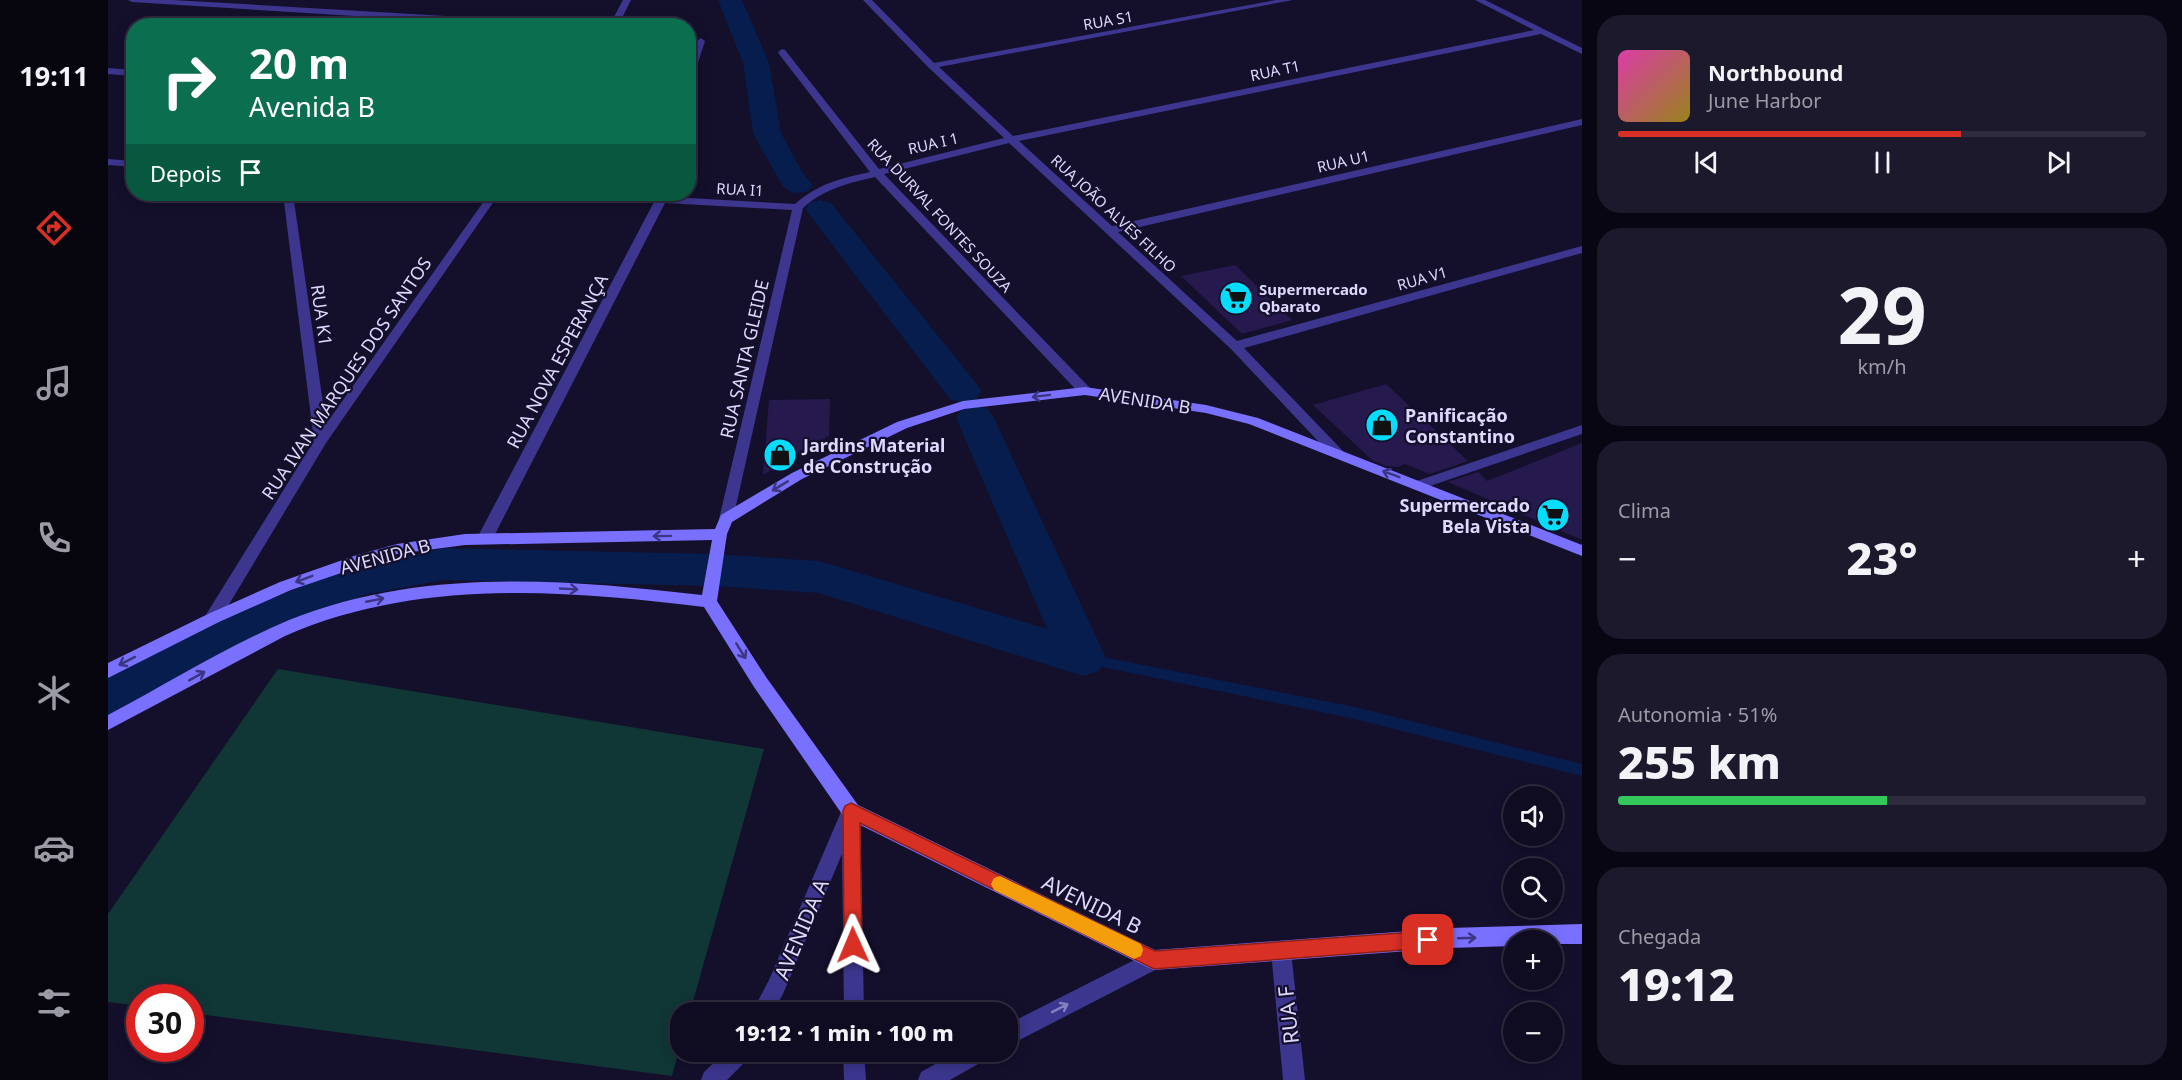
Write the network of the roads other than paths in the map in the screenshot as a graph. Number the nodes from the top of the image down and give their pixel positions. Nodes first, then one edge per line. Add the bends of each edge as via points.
1 (132, 0) edge
2 (627, 0) edge
3 (870, 0) edge
4 (1289, 0) edge
5 (1479, 0) edge
6 (431, 18) edge
7 (617, 18) edge
8 (1543, 31) junction
9 (700, 41) dead end
10 (1582, 51) edge
11 (782, 52) dead end
12 (696, 53) edge
13 (932, 66) junction
14 (108, 71) edge
15 (126, 72) edge
16 (1582, 122) edge
17 (1012, 139) junction
18 (108, 162) edge
19 (126, 163) edge
20 (876, 172) junction
21 (289, 201) edge
22 (489, 201) edge
23 (661, 201) edge
24 (681, 201) edge
25 (798, 207) junction
26 (1112, 230) junction
27 (1582, 249) edge
28 (1234, 346) junction
29 (1085, 391) junction
30 (1582, 429) edge
31 (321, 441) junction
32 (1337, 453) junction
33 (1419, 485) junction
34 (726, 519) junction
35 (720, 534) junction
36 (484, 540) junction
37 (1582, 551) edge
38 (709, 602) junction
39 (213, 616) junction
40 (108, 671) edge
41 (108, 723) edge
42 (851, 811) junction
43 (1582, 934) edge
44 (1281, 951) junction
45 (1154, 960) junction
46 (768, 1002) edge
47 (854, 1002) edge
48 (1018, 1030) edge
49 (729, 1062) edge
50 (854, 1062) edge
51 (960, 1062) edge
52 (712, 1080) edge
53 (855, 1080) edge
54 (929, 1080) edge
55 (1294, 1080) edge

1 - 6 street
2 - 7 street
3 - 13 street, RUA JOÃO ALVES FILHO
4 - 13 street, RUA S1
5 - 8 street
8 - 10 street
8 - 17 street, RUA T1
9 - 12 street
11 - 20 street, RUA DURVAL FONTES SOUZA
13 - 17 street, RUA JOÃO ALVES FILHO
14 - 15 street
16 - 26 street, RUA U1
17 - 20 street, RUA I 1
17 - 26 street, RUA JOÃO ALVES FILHO
18 - 19 street
20 - 25 street, RUA I 1 via 833,184
20 - 29 street, RUA DURVAL FONTES SOUZA
21 - 31 street, RUA K1
22 - 31 street, RUA IVAN MARQUES DOS SANTOS
23 - 36 street, RUA NOVA ESPERANÇA
24 - 25 street, RUA I1
25 - 34 street, RUA SANTA GLEIDE
26 - 28 street, RUA JOÃO ALVES FILHO
27 - 28 street, RUA V1
28 - 32 street, RUA JOÃO ALVES FILHO
29 - 32 street, AVENIDA B via 1206,409
29 -> 34 street, AVENIDA B via 963,405 902,425 797,476
30 - 33 street
31 - 39 street, RUA IVAN MARQUES DOS SANTOS
33 -> 32 street, AVENIDA B
33 - 37 street, AVENIDA B
34 - 35 street
35 -> 36 street, AVENIDA B
35 - 38 street
36 -> 39 street, AVENIDA B via 398,549 306,578
41 -> 38 street via 244,648 309,620 363,603 422,591 485,588 641,593
38 -> 42 street, AVENIDA B
39 -> 40 street, AVENIDA B
42 - 45 street, AVENIDA B
42 - 46 street, AVENIDA A
42 - 47 street
44 -> 43 street via 1449,938
44 - 45 street
44 - 55 street, RUA F
48 -> 45 street
49 - 52 street
50 - 53 street
51 - 54 street

